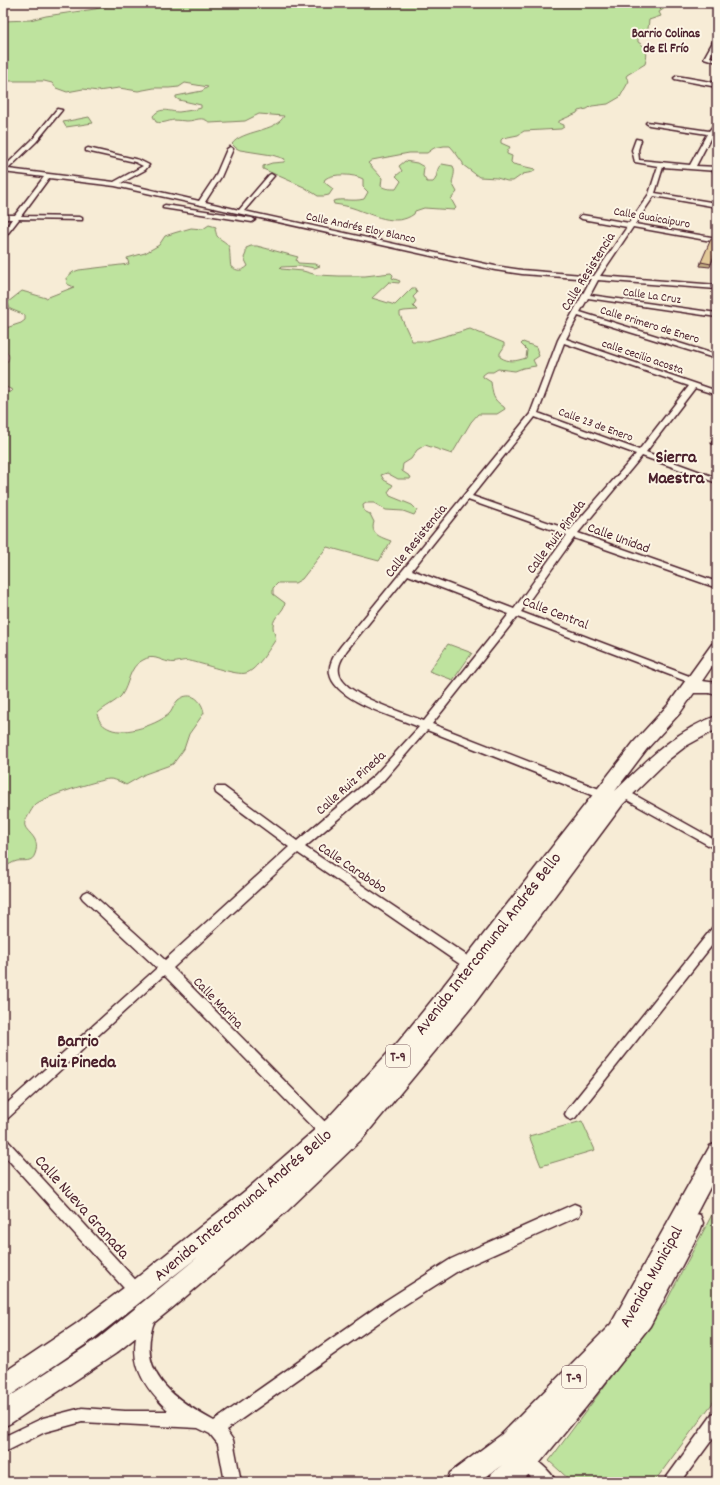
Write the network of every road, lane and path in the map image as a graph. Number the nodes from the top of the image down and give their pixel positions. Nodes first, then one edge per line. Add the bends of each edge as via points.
1 (717, 41) edge
2 (717, 60) edge
3 (677, 78) dead end
4 (717, 85) edge
5 (59, 110) dead end
6 (649, 123) dead end
7 (717, 123) edge
8 (710, 133) junction
9 (717, 134) edge
10 (638, 140) dead end
11 (230, 149) dead end
12 (88, 150) dead end
13 (661, 165) junction
14 (693, 166) junction
15 (717, 169) edge
16 (3, 170) edge
17 (48, 175) junction
18 (271, 176) dead end
19 (115, 184) junction
20 (652, 194) junction
21 (201, 203) junction
22 (717, 205) edge
23 (165, 207) dead end
24 (241, 211) junction
25 (3, 217) edge
26 (17, 217) junction
27 (582, 217) dead end
28 (80, 219) dead end
29 (282, 221) junction
30 (632, 225) junction
31 (3, 236) edge
32 (717, 240) edge
33 (596, 277) junction
34 (717, 287) edge
35 (585, 296) junction
36 (576, 313) junction
37 (717, 315) edge
38 (562, 340) junction
39 (717, 356) edge
40 (694, 385) junction
41 (717, 393) edge
42 (534, 414) junction
43 (641, 453) junction
44 (717, 481) edge
45 (467, 496) junction
46 (572, 534) junction
47 (406, 571) junction
48 (717, 585) edge
49 (516, 612) junction
50 (717, 648) edge
51 (693, 684) junction
52 (717, 689) edge
53 (717, 722) edge
54 (426, 726) junction
55 (220, 790) dead end
56 (624, 793) junction
57 (602, 794) junction
58 (717, 846) edge
59 (297, 847) junction
60 (87, 896) dead end
61 (717, 930) edge
62 (471, 965) junction
63 (165, 968) junction
64 (571, 1114) dead end
65 (3, 1115) edge
66 (327, 1133) junction
67 (3, 1145) edge
68 (717, 1153) edge
69 (717, 1173) edge
70 (574, 1211) dead end
71 (669, 1254) junction
72 (137, 1292) junction
73 (152, 1310) junction
74 (3, 1387) edge
75 (3, 1415) edge
76 (717, 1420) edge
77 (200, 1421) junction
78 (215, 1429) junction
79 (510, 1444) junction
80 (3, 1445) edge
81 (524, 1462) junction
82 (485, 1464) junction
83 (233, 1482) edge
84 (459, 1482) edge
85 (501, 1482) edge
86 (548, 1482) edge
87 (672, 1482) edge

1 - 2 street via 708,59
3 - 4 street
5 - 16 street via 34,141
6 - 8 street
7 - 8 street
8 - 9 street
8 - 14 street
10 - 13 street via 635,148 638,161
11 - 21 street via 218,178
12 - 19 street via 146,165
13 - 14 street
13 - 20 street, Calle Resistencia
14 - 15 street
16 - 17 street, Calle Andrés Eloy Blanco
17 - 19 street, Calle Andrés Eloy Blanco
17 - 26 street
18 - 24 street
19 - 21 street, Calle Andrés Eloy Blanco
20 - 22 street
20 - 30 street, Calle Resistencia
21 - 24 street, Calle Andrés Eloy Blanco
23 - 29 street via 267,222
24 - 29 street, Calle Andrés Eloy Blanco
25 - 26 street
26 - 28 street
26 - 31 street
27 - 30 street, Calle Guaicaipuro
29 - 33 street, Calle Andrés Eloy Blanco via 495,268
30 - 32 street, Calle Guaicaipuro
30 - 33 street, Calle Resistencia
33 - 34 street, Calle Andrés Eloy Blanco
33 - 35 street, Calle Resistencia
35 - 36 street, Calle Resistencia
35 - 37 street, Calle La Cruz
36 - 38 street, Calle Resistencia
36 - 39 street, Calle Primero de Enero
38 - 40 street, calle cecilio acosta
38 - 42 street, Calle Resistencia
40 - 41 street, calle cecilio acosta
40 - 43 street, Calle Ruiz Pineda
42 - 43 street, Calle 23 de Enero
42 - 45 street, Calle Resistencia
43 - 44 street, Calle 23 de Enero
43 - 46 street, Calle Ruiz Pineda
45 - 46 street, Calle Unidad
45 - 47 street, Calle Resistencia
46 - 48 street, Calle Unidad
46 - 49 street, Calle Ruiz Pineda
47 - 49 street, Calle Central
47 - 54 street, Calle Resistencia via 344,648 337,658 334,671 338,682 353,695
49 - 51 street, Calle Central
49 - 54 street, Calle Ruiz Pineda
50 - 51 highway, Avenida Intercomunal Andrés Bello / T-9
51 - 52 highway
51 - 57 highway, Avenida Intercomunal Andrés Bello / T-9
53 - 56 highway, Avenida Intercomunal Andrés Bello / T-9 via 680,742
54 - 57 street, Calle Resistencia
54 - 59 street, Calle Ruiz Pineda via 379,778
55 - 59 street, Calle Carabobo
56 - 58 street
56 - 73 highway, Avenida Intercomunal Andrés Bello / T-9 via 570,860 467,998 356,1130 279,1203
57 - 62 highway, Avenida Intercomunal Andrés Bello / T-9
59 - 62 street, Calle Carabobo
59 - 63 street, Calle Ruiz Pineda
60 - 63 street, Calle Marina
61 - 64 street
62 - 66 highway, Avenida Intercomunal Andrés Bello / T-9 via 406,1047
63 - 65 street, Calle Ruiz Pineda
63 - 66 street, Calle Marina
66 - 72 highway, Avenida Intercomunal Andrés Bello / T-9 via 253,1199
67 - 72 street, Calle Nueva Granada
68 - 71 highway, Avenida Municipal / T-9
69 - 71 highway, Avenida Municipal / T-9
70 - 78 street via 456,1264 390,1306
71 - 79 highway, Avenida Municipal / T-9 via 619,1332
71 - 81 highway, Avenida Municipal / T-9 via 642,1318
72 - 74 highway, Avenida Intercomunal Andrés Bello / T-9
73 - 75 highway, Avenida Intercomunal Andrés Bello / T-9 via 107,1346
73 - 77 street via 143,1332 144,1364 152,1379 173,1405
76 - 87 street
77 - 78 street
77 - 80 street via 82,1415 43,1425
78 - 83 street via 225,1440
79 - 81 street
79 - 82 highway, Avenida Municipal / T-9
81 - 85 highway, Avenida Municipal / T-9
81 - 86 street
82 - 84 highway, Avenida Municipal / T-9
82 - 85 street

